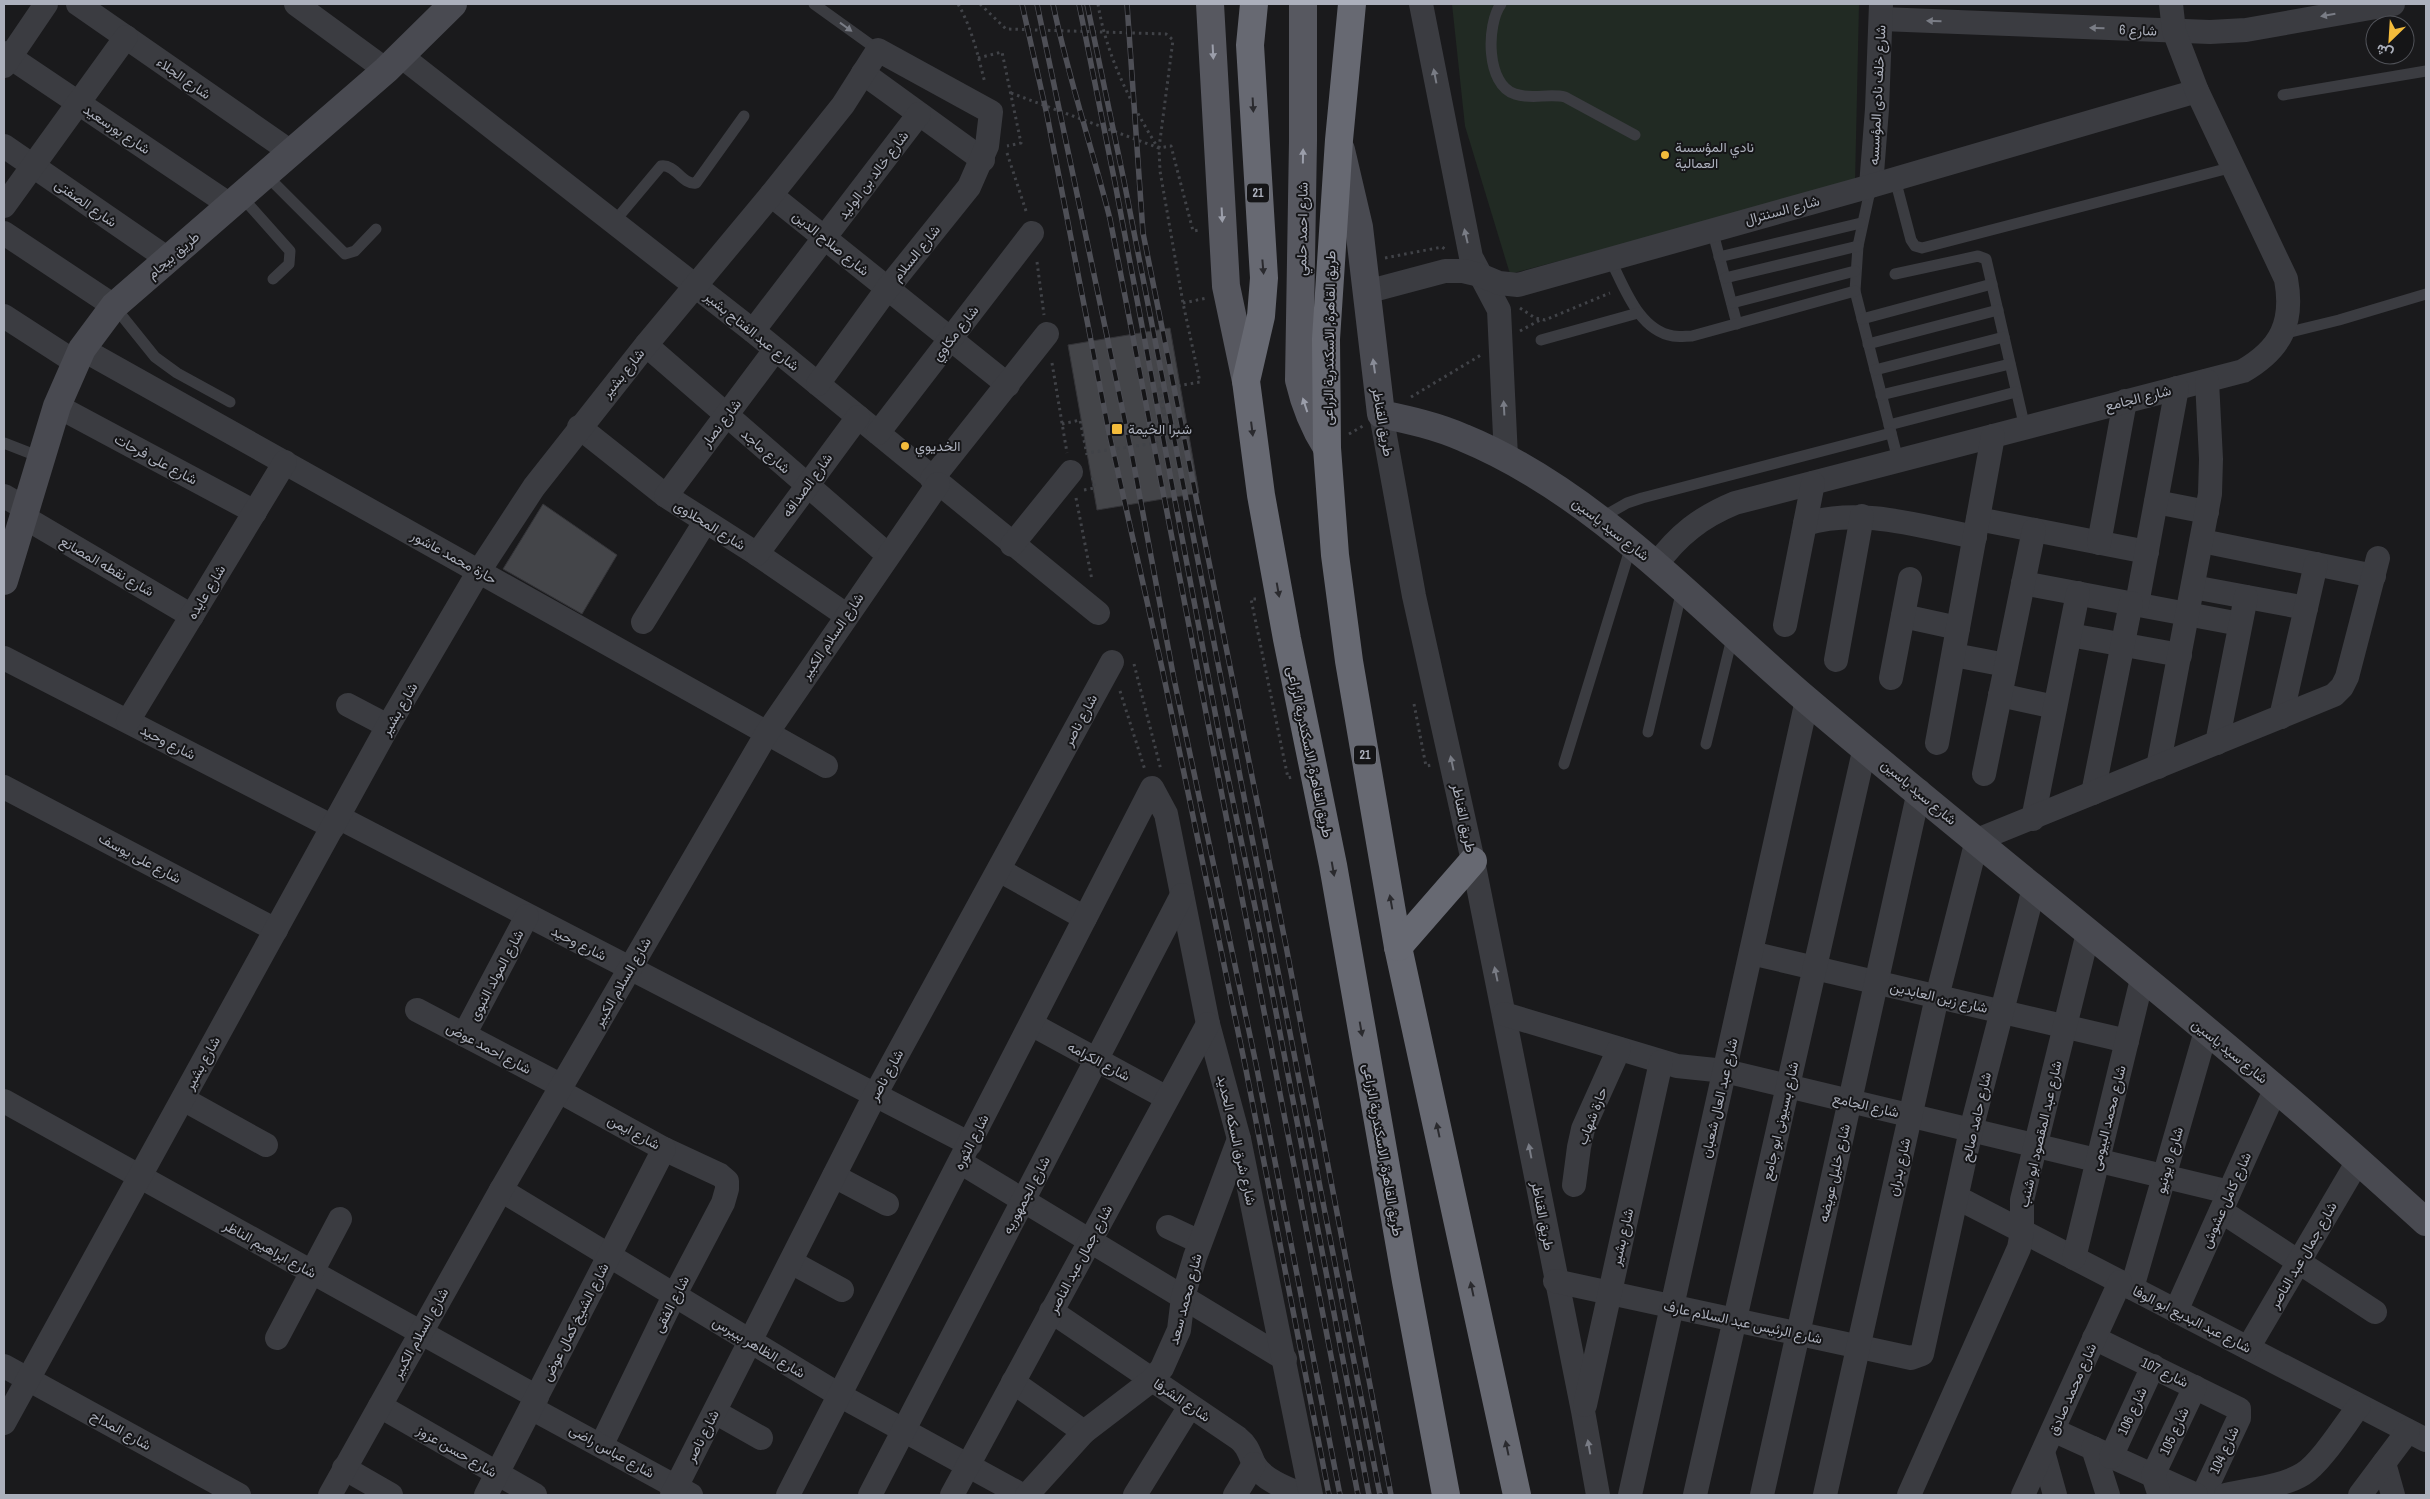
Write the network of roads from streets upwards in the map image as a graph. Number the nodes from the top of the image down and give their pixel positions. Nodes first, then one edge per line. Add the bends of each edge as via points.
1 (46, 4) edge
2 (78, 4) edge
3 (296, 4) edge
4 (453, 4) edge
5 (1210, 4) edge
6 (1254, 4) edge
7 (1303, 4) edge
8 (1352, 4) edge
9 (1421, 4) edge
10 (2172, 4) edge
11 (2393, 4) edge
12 (1881, 11) edge
13 (2174, 31) junction
14 (126, 37) junction
15 (6, 59) edge
16 (393, 63) junction
17 (863, 73) junction
18 (2197, 90) junction
19 (78, 103) junction
20 (991, 112) joint
21 (920, 114) junction
22 (1339, 140) junction
23 (4, 146) edge
24 (291, 152) junction
25 (982, 160) junction
26 (33, 166) junction
27 (1871, 186) junction
28 (771, 195) junction
29 (235, 200) junction
30 (4, 206) edge
31 (1032, 232) dead end
32 (4, 233) edge
33 (825, 239) junction
34 (168, 259) junction
35 (1480, 275) junction
36 (695, 285) junction
37 (887, 289) junction
38 (1366, 292) junction
39 (114, 306) junction
40 (4, 316) edge
41 (754, 331) junction
42 (1047, 334) dead end
43 (950, 339) junction
44 (646, 345) junction
45 (775, 350) junction
46 (78, 355) junction
47 (1246, 381) junction
48 (2207, 381) junction
49 (818, 384) junction
50 (1008, 385) junction
51 (2177, 388) junction
52 (2125, 401) junction
53 (57, 406) junction
54 (1381, 414) junction
55 (726, 416) junction
56 (858, 417) junction
57 (579, 427) junction
58 (878, 433) junction
59 (1993, 436) junction
60 (1327, 448) junction
61 (1506, 457) junction
62 (285, 462) junction
63 (1084, 468) road end
64 (935, 481) junction
65 (1813, 483) junction
66 (806, 486) junction
67 (666, 496) junction
68 (2156, 502) junction
69 (17, 507) edge
70 (255, 512) junction
71 (2207, 512) junction
72 (1862, 516) junction
73 (705, 522) junction
74 (1805, 524) junction
75 (1976, 528) junction
76 (2034, 530) junction
77 (2202, 541) junction
78 (2099, 543) junction
79 (1012, 545) junction
80 (2147, 552) junction
81 (757, 554) junction
82 (888, 556) junction
83 (2316, 564) junction
84 (1656, 565) junction
85 (479, 571) junction
86 (4, 576) edge
87 (1910, 579) dead end
88 (2023, 583) junction
89 (2193, 587) junction
90 (2078, 593) junction
91 (2246, 597) junction
92 (2134, 604) junction
93 (2306, 608) junction
94 (1098, 613) dead end
95 (2188, 614) junction
96 (846, 615) junction
97 (192, 616) junction
98 (1903, 616) junction
99 (643, 622) dead end
100 (2240, 624) junction
101 (1785, 625) dead end
102 (1958, 628) junction
103 (2070, 635) junction
104 (2122, 645) junction
105 (1954, 655) junction
106 (2180, 655) junction
107 (4, 658) edge
108 (1836, 660) dead end
109 (1122, 661) road end
110 (2006, 666) junction
111 (1892, 678) dead end
112 (2000, 695) junction
113 (1807, 700) junction
114 (348, 705) dead end
115 (2055, 707) junction
116 (2281, 717) junction
117 (128, 722) junction
118 (388, 726) junction
119 (767, 733) junction
120 (1937, 743) dead end
121 (2217, 743) junction
122 (1865, 747) junction
123 (826, 766) dead end
124 (2158, 767) junction
125 (1984, 774) dead end
126 (1157, 783) joint
127 (4, 787) edge
128 (1919, 791) junction
129 (2092, 793) junction
130 (2033, 819) junction
131 (335, 822) junction
132 (1977, 840) junction
133 (1473, 861) junction
134 (999, 870) junction
135 (2034, 888) junction
136 (1182, 895) junction
137 (527, 916) junction
138 (1085, 918) junction
139 (276, 930) junction
140 (2088, 933) junction
141 (1398, 947) junction
142 (1751, 953) junction
143 (629, 968) junction
144 (1814, 968) junction
145 (2142, 979) junction
146 (1877, 982) junction
147 (1938, 997) junction
148 (417, 1010) dead end
149 (2001, 1012) junction
150 (1504, 1014) junction
151 (1031, 1024) junction
152 (1208, 1024) junction
153 (2065, 1027) junction
154 (2206, 1031) junction
155 (464, 1035) junction
156 (2127, 1041) junction
157 (1619, 1049) junction
158 (1096, 1060) junction
159 (1662, 1062) junction
160 (1725, 1071) junction
161 (1788, 1086) junction
162 (560, 1088) junction
163 (2276, 1088) junction
164 (875, 1095) junction
165 (1168, 1098) junction
166 (183, 1099) junction
167 (4, 1101) edge
168 (1850, 1101) junction
169 (1910, 1115) junction
170 (1971, 1130) junction
171 (1239, 1139) junction
172 (266, 1145) dead end
173 (2036, 1145) junction
174 (664, 1149) junction
175 (965, 1153) junction
176 (2098, 1160) junction
177 (2358, 1161) junction
178 (710, 1170) joint
179 (834, 1176) junction
180 (2164, 1176) junction
181 (140, 1177) junction
182 (1574, 1186) dead end
183 (501, 1190) junction
184 (1958, 1198) junction
185 (1023, 1201) junction
186 (2225, 1201) junction
187 (887, 1204) dead end
188 (340, 1219) dead end
189 (2426, 1222) edge
190 (1168, 1227) dead end
191 (2022, 1232) junction
192 (1089, 1241) junction
193 (1200, 1242) junction
194 (608, 1255) junction
195 (2074, 1258) junction
196 (2299, 1261) junction
197 (790, 1262) junction
198 (312, 1272) junction
199 (1555, 1281) junction
200 (2126, 1285) junction
201 (842, 1290) dead end
202 (1610, 1293) junction
203 (674, 1296) junction
204 (1183, 1297) junction
205 (1672, 1306) junction
206 (1051, 1311) junction
207 (2176, 1311) junction
208 (2375, 1312) dead end
209 (1735, 1320) junction
210 (420, 1332) junction
211 (1798, 1334) junction
212 (277, 1338) dead end
213 (2094, 1338) junction
214 (750, 1342) junction
215 (1858, 1347) junction
216 (1924, 1347) joint
217 (2248, 1348) junction
218 (1285, 1359) junction
219 (4, 1366) edge
220 (2152, 1366) junction
221 (28, 1379) junction
222 (1152, 1380) junction
223 (1013, 1382) junction
224 (2195, 1387) junction
225 (841, 1396) junction
226 (534, 1402) junction
227 (380, 1406) junction
228 (1190, 1406) junction
229 (2235, 1406) joint
230 (2359, 1406) junction
231 (1583, 1411) junction
232 (715, 1412) junction
233 (4, 1424) edge
234 (903, 1430) junction
235 (2053, 1430) junction
236 (1084, 1432) junction
237 (2417, 1436) edge
238 (761, 1438) dead end
239 (602, 1444) junction
240 (2043, 1452) junction
241 (2102, 1452) junction
242 (2384, 1463) junction
243 (1254, 1464) junction
244 (968, 1466) junction
245 (344, 1468) junction
246 (497, 1474) junction
247 (2157, 1485) edge
248 (2278, 1489) edge
249 (680, 1492) edge
250 (239, 1495) edge
251 (330, 1495) edge
252 (391, 1495) edge
253 (486, 1495) edge
254 (536, 1495) edge
255 (788, 1495) edge
256 (870, 1495) edge
257 (952, 1495) edge
258 (1022, 1495) edge
259 (1028, 1495) edge
260 (1135, 1495) edge
261 (1235, 1495) edge
262 (1303, 1495) edge
263 (1311, 1495) edge
264 (1446, 1495) edge
265 (1517, 1495) edge
266 (1598, 1495) edge
267 (1630, 1495) edge
268 (1695, 1495) edge
269 (1762, 1495) edge
270 (1825, 1495) edge
271 (1910, 1495) edge
272 (2023, 1495) edge
273 (2055, 1495) edge
274 (2108, 1495) edge
275 (2196, 1495) edge
276 (2203, 1495) edge
277 (2226, 1495) edge
278 (2360, 1495) edge
279 (2393, 1495) edge

1 - 15 street
2 - 14 street, شارع الجلاء
3 - 16 street, شارع عبد الفتاح بشير
4 - 16 street, طريق بيجام
5 -> 47 main road via 1226,286
6 -> 47 highway, طريق القاهرة, الاسكندرية الزراعى / 21 via 1250,46 1264,278 1261,316
60 -> 7 main road, شارع احمد حلمي via 1313,426 1299,380
8 - 22 highway, طريق القاهرة, الاسكندرية الزراعى / 21
35 -> 9 street via 1466,236
10 - 13 street, شارع الجامع
11 -> 13 street, شارع 6 via 2246,30
13 -> 12 street, شارع 6
12 - 27 street, شارع خلف نادى المؤسسه via 1878,109
13 - 18 street, شارع الجامع
14 - 19 street
14 - 24 street, شارع الجلاء
15 - 19 street, شارع بورسعيد
16 - 24 street, طريق بيجام
16 - 36 street, شارع عبد الفتاح بشير via 614,222
17 - 20 street, شارع بشير via 878,50
17 - 21 street
17 - 28 street, شارع بشير via 843,105
18 - 27 street, شارع السنترال
18 - 48 street, شارع الجامع via 2286,279 2289,307 2282,334 2259,362
19 - 26 street
19 - 29 street, شارع بورسعيد
20 - 25 street, شارع السلام
21 - 25 street
21 - 33 street, شارع خالد بن الوليد
22 - 38 street, طريق القناطر via 1359,227
22 - 60 highway, طريق القاهرة, الاسكندرية الزراعى / 21 via 1328,311
23 - 26 street, شارع الصفتى
24 - 29 street, طريق بيجام
25 - 37 street, شارع السلام via 960,199
26 - 30 street
26 - 34 street, شارع الصفتى
27 - 35 street, شارع السنترال via 1518,285 1499,283
28 - 33 street, شارع صلاح الدين
28 - 36 street, شارع بشير
29 - 34 street, طريق بيجام
31 - 43 street, شارع مكاوي
32 - 39 street
33 - 37 street, شارع صلاح الدين
33 - 41 street, شارع خالد بن الوليد
34 - 39 street, طريق بيجام
35 - 38 street, شارع السنترال via 1446,271
61 -> 35 street via 1499,310
36 - 41 street, شارع عبد الفتاح بشير
36 - 44 street, شارع بشير
37 - 43 street, شارع صلاح الدين
37 - 49 street, شارع السلام
54 -> 38 street, طريق القناطر
39 - 46 street, طريق بيجام
40 - 46 street, حارة محمد عاشور
41 - 45 street, شارع عبد الفتاح بشير
42 - 50 street, شارع السلام الكبير
43 - 50 street, شارع صلاح الدين
43 - 58 street, شارع مكاوي
44 - 55 street, شارع ماجد
44 - 57 street, شارع بشير
45 - 49 street, شارع عبد الفتاح بشير
45 - 55 street, شارع نصار
46 - 53 street, طريق بيجام
46 - 62 street, حارة محمد عاشور
47 -> 264 highway, طريق القاهرة, الاسكندرية الزراعى / 21 via 1280,604 1333,864
48 - 51 street, شارع الجامع
48 - 71 street via 2211,459
49 - 56 street, شارع عبد الفتاح بشير
50 - 64 street, شارع السلام الكبير
51 - 52 street, شارع الجامع
51 - 68 street
52 - 59 street, شارع الجامع
52 - 78 street
53 - 69 street, طريق بيجام via 40,457
53 - 70 street, شارع على فرحات
54 - 61 street, شارع سيد ياسين via 1433,426
133 -> 54 street, طريق القناطر via 1414,596
55 - 66 street, شارع ماجد
55 - 67 street, شارع نصار
56 - 58 street, شارع عبد الفتاح بشير
56 - 66 street, شارع الصداقه
57 - 67 street, شارع المحلاوى
57 - 85 street, شارع بشير via 534,487
58 - 64 street, شارع عبد الفتاح بشير
59 - 65 street, شارع الجامع
59 - 75 street
141 -> 60 highway, طريق القاهرة, الاسكندرية الزراعى / 21 via 1349,661 1335,555
61 - 84 street, شارع سيد ياسين via 1560,490
62 - 70 street, شارع عايده
62 - 85 street, حارة محمد عاشور
63 - 79 street
64 - 79 street, شارع عبد الفتاح بشير
64 - 82 street, شارع السلام الكبير
65 - 74 street
65 - 84 street, شارع الجامع via 1735,503 1711,513 1689,527
66 - 81 street, شارع الصداقه
66 - 82 street, شارع ماجد
67 - 73 street, شارع المحلاوى
68 - 71 street
68 - 80 street
69 - 86 street, طريق بيجام
69 - 97 street, شارع نقطه المصانع
70 - 97 street, شارع عايده
71 - 77 street
72 - 74 street via 1841,516
72 - 75 street
72 - 108 street
73 - 81 street, شارع المحلاوى
73 - 99 street
74 - 101 street
75 - 76 street
75 - 102 street
76 - 78 street
76 - 88 street
77 - 83 street
77 - 89 street
78 - 80 street
79 - 94 street, شارع عبد الفتاح بشير
80 - 92 street
81 - 96 street, شارع المحلاوى
82 - 96 street, شارع السلام الكبير
83 - 93 street
83 - 116 street via 2376,567 2342,687 2334,695
84 - 113 street, شارع سيد ياسين
85 - 118 street, شارع بشير
85 - 119 street, حارة محمد عاشور
87 - 98 street
88 - 90 street
88 - 110 street
89 - 91 street
89 - 95 street
90 - 92 street
90 - 103 street
91 - 93 street
91 - 100 street
92 - 95 street
92 - 104 street
93 - 116 street
95 - 100 street
95 - 106 street
96 - 119 street, شارع السلام الكبير
97 - 117 street, شارع عايده
98 - 102 street
98 - 111 street
100 - 121 street
102 - 105 street
103 - 104 street
103 - 115 street
104 - 106 street
104 - 129 street
105 - 110 street
105 - 120 street
106 - 124 street
107 - 117 street, شارع وحيد
109 - 134 street, شارع ناصر
110 - 112 street
112 - 115 street
112 - 125 street
113 - 122 street, شارع سيد ياسين
113 - 142 street, شارع عبد العال شعبان
114 - 118 street
115 - 130 street
116 - 121 street
117 - 131 street, شارع وحيد
118 - 131 street, شارع بشير
119 - 123 street, حارة محمد عاشور
119 - 143 street, شارع السلام الكبير
121 - 124 street
122 - 128 street, شارع سيد ياسين
122 - 144 street, شارع بسيونى ابو جامع
124 - 129 street
126 - 136 street, شارع شرق السكه الحديد
126 - 138 street, شارع الثوره
127 - 139 street, شارع على يوسف
128 - 132 street, شارع سيد ياسين
128 - 146 street, شارع خليل عويضه
129 - 130 street
130 - 132 street
131 - 137 street, شارع وحيد
131 - 139 street, شارع بشير
132 - 135 street, شارع سيد ياسين
132 - 147 street, شارع بدران
133 - 141 highway
150 -> 133 street, طريق القناطر
134 - 138 street
134 - 164 street, شارع ناصر
135 - 140 street, شارع سيد ياسين
135 - 149 street, شارع حامد صالح
136 - 152 street, شارع شرق السكه الحديد
136 - 158 street, شارع الجمهوريه
137 - 143 street, شارع وحيد
137 - 155 street, شارع المولد النبوى
138 - 151 street, شارع الثوره
139 - 166 street, شارع بشير
140 - 145 street, شارع سيد ياسين
140 - 153 street, شارع عبد المقصود ابو شنب
265 -> 141 highway, طريق القاهرة, الاسكندرية الزراعى / 21
142 - 144 street, شارع زين العابدين
142 - 160 street, شارع عبد العال شعبان
143 - 162 street, شارع السلام الكبير
143 - 164 street, شارع وحيد
144 - 146 street, شارع زين العابدين
144 - 161 street, شارع بسيونى ابو جامع
145 - 154 street, شارع سيد ياسين
145 - 156 street, شارع محمد البيومى
146 - 147 street, شارع زين العابدين
146 - 168 street, شارع خليل عويضه
147 - 149 street, شارع زين العابدين
147 - 169 street, شارع بدران
148 - 155 street, شارع احمد عوض
149 - 153 street, شارع زين العابدين
149 - 170 street, شارع حامد صالح
150 - 157 street, شارع الجامع
199 -> 150 street, طريق القناطر
151 - 158 street, شارع الكرامه
151 - 175 street, شارع الثوره
152 - 165 street, شارع جمال عبد الناصر
152 - 171 street, شارع شرق السكه الحديد
153 - 156 street, شارع زين العابدين
153 - 173 street, شارع عبد المقصود ابو شنب
154 - 163 street, شارع سيد ياسين
154 - 180 street, شارع 9 يونيو
155 - 162 street, شارع احمد عوض
156 - 176 street, شارع محمد البيومى
157 - 159 street, شارع الجامع
157 - 182 street, حارة شهاب via 1583,1129
158 - 165 street, شارع الكرامه
158 - 185 street, شارع الجمهوريه
159 - 160 street, شارع الجامع via 1693,1069
159 - 202 street, شارع بشير
160 - 161 street, شارع الجامع
160 - 205 street, شارع عبد العال شعبان
161 - 168 street, شارع الجامع
161 - 209 street, شارع بسيونى ابو جامع
162 - 174 street, شارع ايمن
162 - 183 street, شارع السلام الكبير
163 - 177 street, شارع سيد ياسين
163 - 186 street, شارع كامل عشوش
164 - 175 street
164 - 179 street, شارع ناصر
165 - 192 street, شارع جمال عبد الناصر
166 - 172 street
166 - 181 street, شارع بشير
167 - 181 street, شارع ابراهيم الناظر
168 - 169 street, شارع الجامع
168 - 211 street, شارع خليل عويضه
169 - 170 street, شارع الجامع
169 - 215 street, شارع بدران
170 - 173 street, شارع الجامع
170 - 184 street, شارع حامد صالح
171 - 193 street, شارع محمد سعد
171 - 218 street, شارع شرق السكه الحديد
173 - 176 street, شارع الجامع
173 - 191 street, شارع عبد المقصود ابو شنب via 2022,1200
174 - 178 street, شارع ايمن
174 - 194 street, شارع الشيخ كمال عوض
175 - 185 street
175 - 225 street, شارع الثوره
176 - 180 street, شارع الجامع
176 - 195 street, شارع محمد البيومى
177 - 189 street, شارع سيد ياسين
177 - 196 street, شارع جمال عبد الناصر
178 - 203 street, شارع الفقى via 727,1181 727,1189 723,1203
179 - 187 street
179 - 197 street, شارع ناصر
180 - 186 street, شارع الجامع
180 - 200 street, شارع 9 يونيو
181 - 198 street, شارع ابراهيم الناظر
181 - 221 street, شارع بشير
183 - 194 street, شارع الظاهر بيبرس
183 - 210 street, شارع السلام الكبير
184 - 191 street, شارع عبد البديع ابو الوفا
184 - 216 street, شارع حامد صالح
185 - 192 street
185 - 234 street, شارع الجمهوريه
186 - 196 street, شارع الجامع
186 - 207 street, شارع كامل عشوش
188 - 198 street
190 - 193 street
191 - 195 street, شارع عبد البديع ابو الوفا
191 - 271 street, شارع عبد المقصود ابو شنب via 2019,1248
192 - 204 street
192 - 206 street, شارع جمال عبد الناصر
193 - 204 street, شارع محمد سعد
194 - 203 street, شارع الظاهر بيبرس
194 - 226 street, شارع الشيخ كمال عوض
195 - 200 street, شارع عبد البديع ابو الوفا
196 - 208 street, شارع الجامع
196 - 217 street, شارع جمال عبد الناصر
197 - 201 street
197 - 214 street, شارع ناصر
198 - 210 street, شارع ابراهيم الناظر
198 - 212 street
199 - 202 street, شارع الرئيس عبد السلام عارف
199 - 231 street, طريق القناطر
200 - 207 street, شارع عبد البديع ابو الوفا
200 - 213 street, شارع محمد صادق
202 - 205 street, شارع الرئيس عبد السلام عارف
202 - 231 street, شارع بشير
203 - 214 street, شارع الظاهر بيبرس
203 - 239 street, شارع الفقى
204 - 218 street
204 - 222 street, شارع محمد سعد via 1179,1330 1162,1368
205 - 209 street, شارع الرئيس عبد السلام عارف
205 - 267 street, شارع عبد العال شعبان
206 - 222 street, شارع الشرفا
206 - 223 street, شارع جمال عبد الناصر
207 - 217 street, شارع عبد البديع ابو الوفا
209 - 211 street, شارع الرئيس عبد السلام عارف
209 - 268 street, شارع بسيونى ابو جامع
210 - 226 street, شارع ابراهيم الناظر
210 - 227 street, شارع السلام الكبير
211 - 215 street, شارع الرئيس عبد السلام عارف
211 - 269 street, شارع خليل عويضه
213 - 220 street, شارع 107
213 - 235 street, شارع محمد صادق
214 - 225 street, شارع الظاهر بيبرس
214 - 232 street, شارع ناصر
215 - 216 street, شارع الرئيس عبد السلام عارف via 1911,1358 1922,1354
215 - 270 street, شارع بدران
217 - 230 street, شارع عبد البديع ابو الوفا
218 - 263 street, شارع شرق السكه الحديد
219 - 221 street, شارع المداح
220 - 224 street, شارع 107
220 - 241 street, شارع 106
221 - 233 street, شارع بشير
221 - 250 street, شارع المداح
222 - 228 street, شارع الشرفا
222 - 236 street, شارع محمد سعد
223 - 236 street
223 - 244 street, شارع جمال عبد الناصر
224 - 229 street, شارع 107
224 - 247 street, شارع 105
225 - 234 street, شارع الظاهر بيبرس
225 - 255 street, شارع الثوره
226 - 239 street, شارع عباس راضى
226 - 246 street, شارع الشيخ كمال عوض
227 - 245 street, شارع السلام الكبير
227 - 246 street, شارع حسن عزوز
228 - 243 street, شارع الشرفا via 1244,1443
228 - 260 street
229 - 276 street, شارع 104 via 2239,1418
230 - 237 street, شارع عبد البديع ابو الوفا
230 - 248 street via 2317,1462
266 -> 231 street, طريق القناطر
232 - 238 street
232 - 249 street, شارع ناصر
234 - 244 street, شارع الظاهر بيبرس
234 - 256 street, شارع الجمهوريه
235 - 240 street, شارع محمد صادق
235 - 241 street
236 - 259 street, شارع محمد سعد
237 - 242 street
239 - 249 street, شارع عباس راضى
240 - 272 street, شارع محمد صادق
240 - 273 street
241 - 247 street
241 - 274 street
242 - 278 street
242 - 279 street
243 - 261 street
243 - 262 street, شارع الشرفا via 1273,1481
244 - 257 street, شارع جمال عبد الناصر
244 - 258 street, شارع الظاهر بيبرس
245 - 251 street, شارع السلام الكبير
245 - 252 street
246 - 253 street, شارع الشيخ كمال عوض
246 - 254 street, شارع حسن عزوز
247 - 275 street
248 - 277 street

